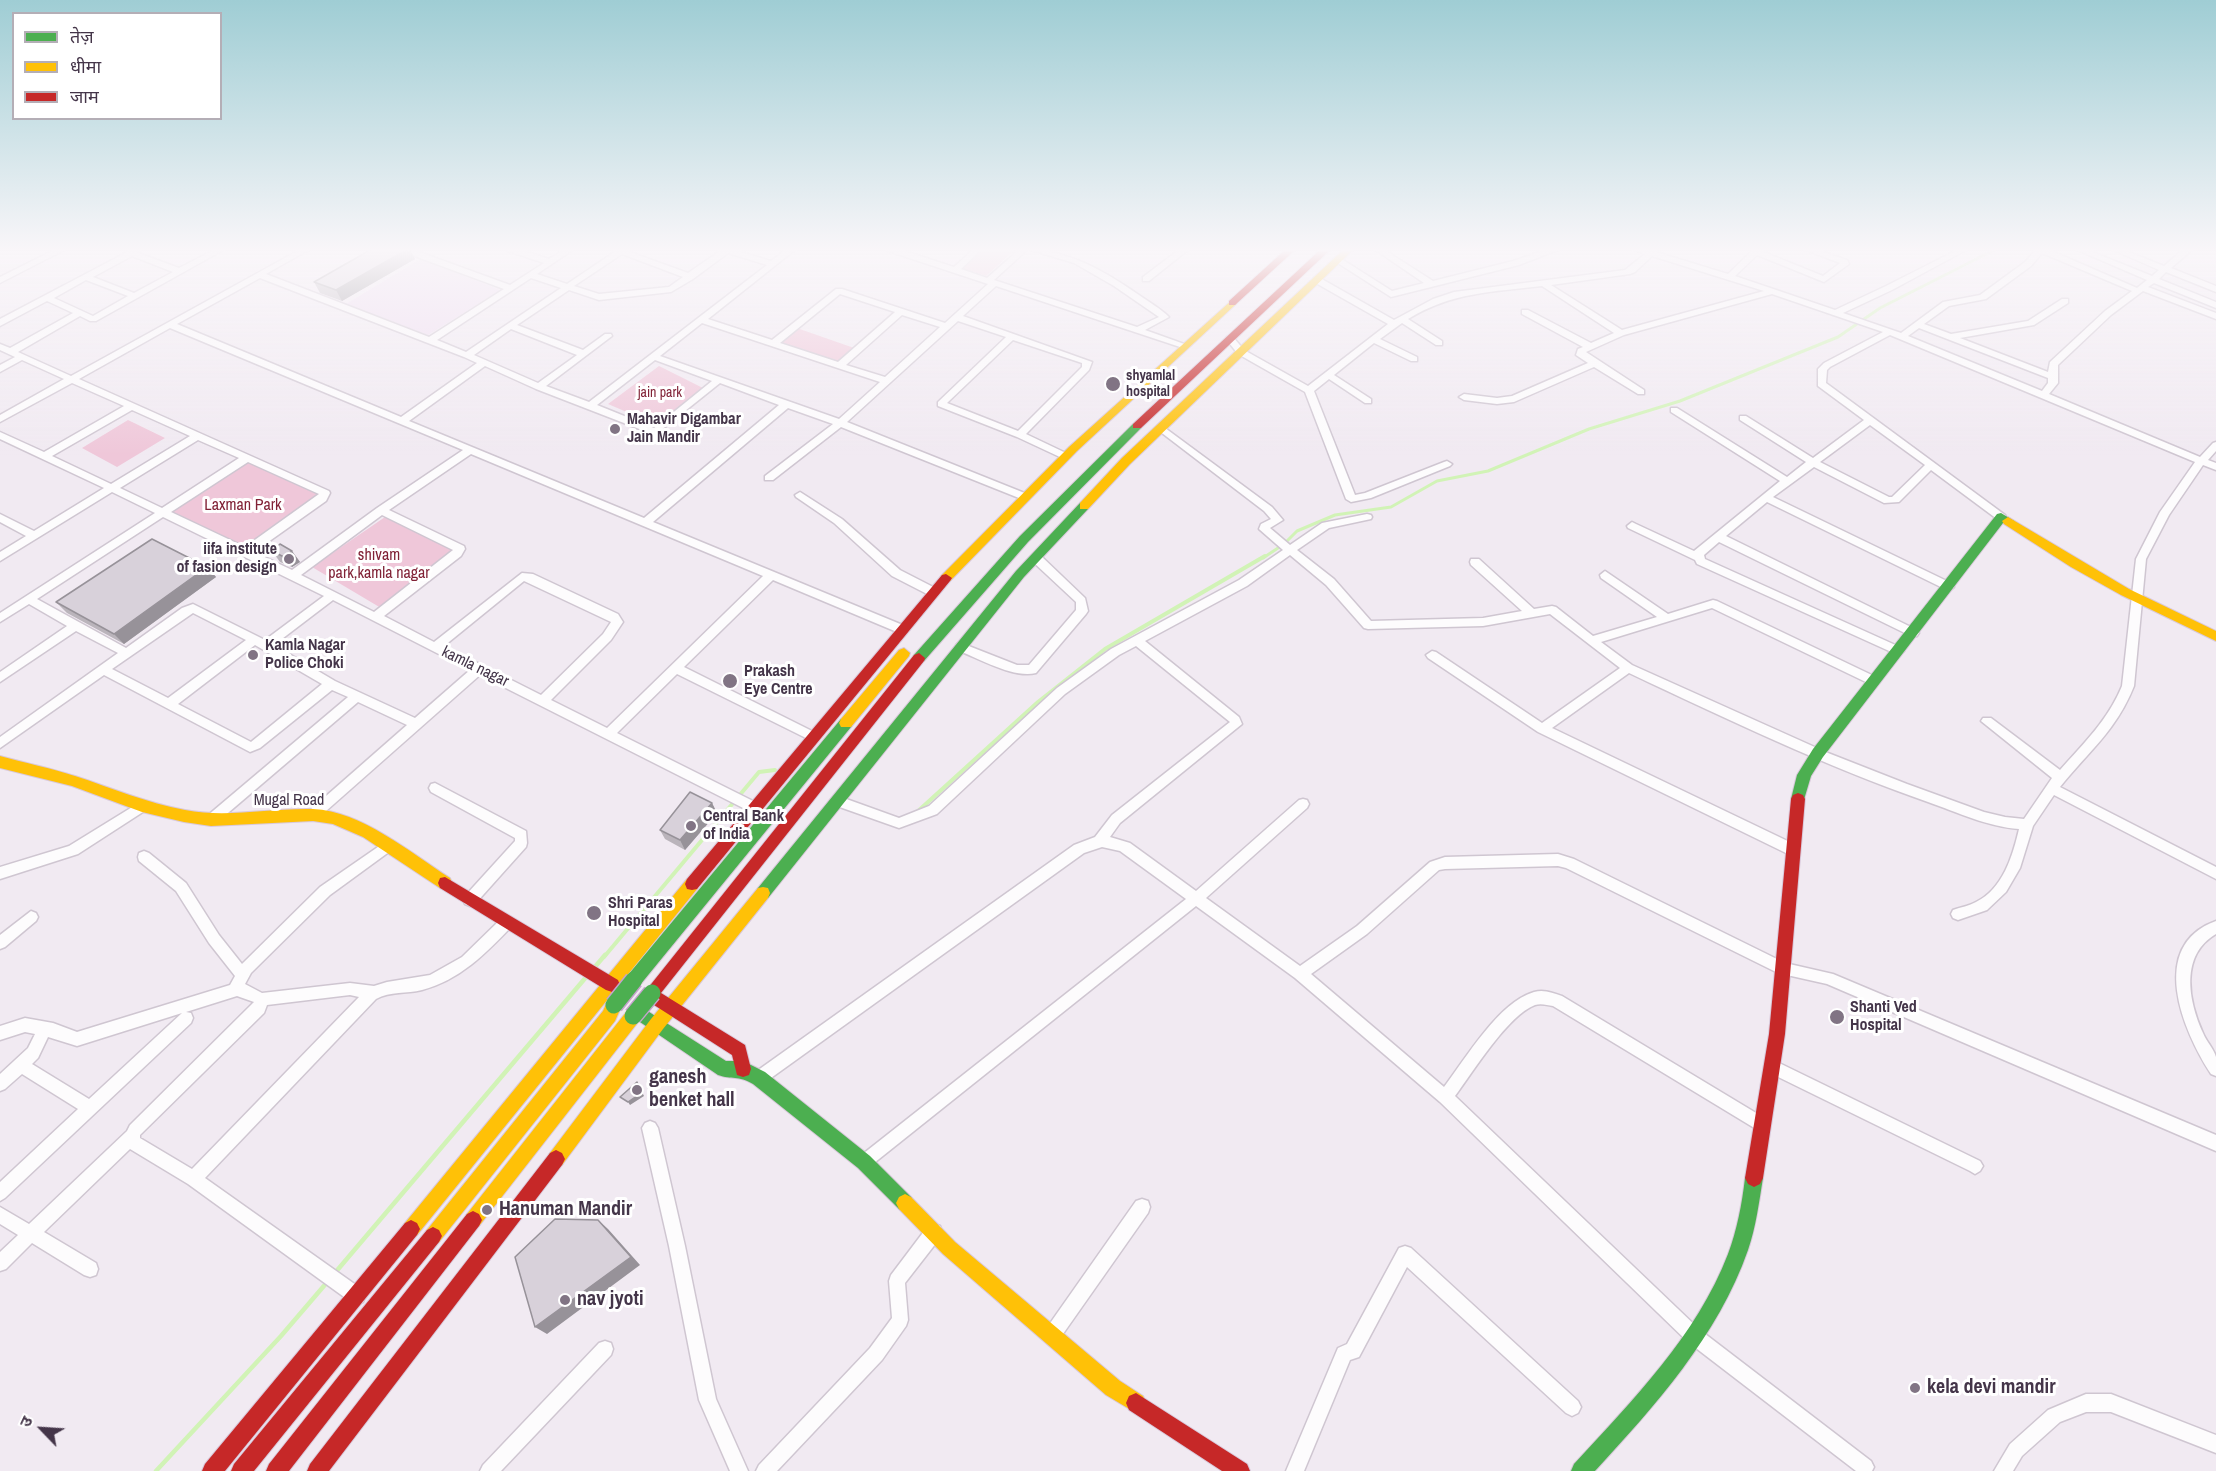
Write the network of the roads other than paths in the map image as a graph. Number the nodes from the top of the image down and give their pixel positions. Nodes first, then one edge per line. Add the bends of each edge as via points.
1 (956, 317) edge
2 (72, 318) edge
3 (184, 318) edge
4 (371, 318) edge
5 (465, 318) edge
6 (522, 318) edge
7 (705, 318) edge
8 (806, 318) edge
9 (894, 318) edge
10 (919, 318) edge
11 (958, 318) edge
12 (1099, 318) edge
13 (1165, 318) edge
14 (1214, 318) edge
15 (1238, 318) edge
16 (1253, 318) edge
17 (1277, 318) edge
18 (1389, 318) edge
19 (1408, 318) edge
20 (1536, 318) edge
21 (1597, 318) edge
22 (1677, 318) edge
23 (1849, 318) edge
24 (1928, 318) edge
25 (2039, 318) edge
26 (2103, 318) edge
27 (702, 320) junction
28 (1399, 323) junction
29 (171, 325) junction
30 (1918, 325) junction
31 (510, 326) junction
32 (946, 326) junction
33 (1137, 330) junction
34 (1890, 332) junction
35 (1621, 333) junction
36 (608, 336) dead end
37 (1011, 337) junction
38 (1902, 337) junction
39 (1950, 338) junction
40 (1230, 339) junction
41 (1373, 339) junction
42 (430, 341) junction
43 (1438, 343) dead end
44 (773, 344) junction
45 (1183, 345) junction
46 (0, 347) edge
47 (1591, 347) junction
48 (10, 352) junction
49 (1241, 352) junction
50 (584, 354) junction
51 (467, 355) junction
52 (22, 357) junction
53 (655, 357) junction
54 (1414, 359) dead end
55 (483, 363) junction
56 (1595, 363) junction
57 (838, 366) junction
58 (0, 369) edge
59 (1329, 375) junction
60 (2053, 376) junction
61 (72, 378) junction
62 (719, 380) junction
63 (886, 381) junction
64 (539, 387) junction
65 (1309, 390) junction
66 (1641, 392) dead end
67 (2043, 396) junction
68 (1464, 397) dead end
69 (1368, 401) dead end
70 (786, 404) junction
71 (132, 406) junction
72 (590, 406) junction
73 (1674, 410) dead end
74 (1743, 418) dead end
75 (0, 419) edge
76 (1869, 421) junction
77 (401, 422) junction
78 (840, 423) junction
79 (1161, 428) junction
80 (0, 435) edge
81 (198, 435) junction
82 (1020, 435) junction
83 (2216, 446) edge
84 (470, 450) junction
85 (45, 456) junction
86 (1065, 456) junction
87 (247, 458) junction
88 (2200, 460) junction
89 (1813, 462) junction
90 (1447, 464) dead end
91 (1931, 465) junction
92 (2216, 467) edge
93 (770, 478) dead end
94 (1787, 481) junction
95 (112, 488) junction
96 (800, 495) dead end
97 (1023, 496) junction
98 (1766, 498) junction
99 (381, 510) junction
100 (164, 512) junction
101 (0, 517) edge
102 (1368, 517) dead end
103 (2001, 517) junction
104 (645, 523) junction
105 (1632, 525) dead end
106 (1014, 528) dead end
107 (34, 536) junction
108 (1718, 537) junction
109 (1284, 544) junction
110 (246, 552) junction
111 (0, 557) edge
112 (1697, 557) junction
113 (1036, 558) junction
114 (1475, 562) dead end
115 (293, 575) junction
116 (1605, 575) dead end
117 (770, 576) junction
118 (1949, 587) junction
119 (933, 592) junction
120 (332, 595) junction
121 (2138, 598) junction
122 (29, 599) junction
123 (1532, 614) junction
124 (0, 618) edge
125 (375, 618) junction
126 (1666, 618) junction
127 (75, 626) junction
128 (901, 629) junction
129 (1912, 633) junction
130 (2216, 636) edge
131 (1137, 640) junction
132 (1592, 641) junction
133 (260, 642) junction
134 (911, 644) dead end
135 (435, 647) junction
136 (961, 647) junction
137 (1898, 651) junction
138 (127, 653) junction
139 (1432, 655) dead end
140 (676, 668) junction
141 (1628, 668) junction
142 (479, 669) junction
143 (104, 670) junction
144 (0, 678) edge
145 (1874, 681) junction
146 (331, 684) junction
147 (357, 696) junction
148 (543, 700) junction
149 (169, 704) junction
150 (1987, 721) dead end
151 (416, 724) junction
152 (1542, 729) junction
153 (609, 734) junction
154 (812, 736) junction
155 (0, 743) edge
156 (1818, 753) junction
157 (0, 762) edge
158 (2061, 778) junction
159 (435, 788) dead end
160 (2051, 788) junction
161 (838, 801) junction
162 (1303, 804) dead end
163 (142, 806) junction
164 (755, 808) junction
165 (313, 815) junction
166 (211, 820) junction
167 (2027, 824) junction
168 (1100, 840) junction
169 (388, 845) junction
170 (1793, 850) junction
171 (144, 857) dead end
172 (0, 873) edge
173 (2216, 873) edge
174 (1197, 898) junction
175 (470, 900) junction
176 (1958, 914) dead end
177 (31, 917) dead end
178 (507, 922) junction
179 (2216, 927) edge
180 (0, 943) edge
181 (1783, 969) junction
182 (1300, 974) junction
183 (240, 982) junction
184 (610, 984) junction
185 (374, 992) junction
186 (262, 999) junction
187 (671, 1006) junction
188 (186, 1018) dead end
189 (657, 1024) junction
190 (41, 1030) junction
191 (0, 1033) edge
192 (21, 1065) junction
193 (1773, 1067) junction
194 (743, 1069) junction
195 (2216, 1069) edge
196 (759, 1078) junction
197 (0, 1084) edge
198 (1445, 1097) junction
199 (90, 1108) junction
200 (1761, 1124) junction
201 (650, 1128) dead end
202 (132, 1136) junction
203 (2216, 1143) edge
204 (864, 1162) junction
205 (1975, 1166) dead end
206 (193, 1179) junction
207 (0, 1193) edge
208 (1142, 1207) dead end
209 (0, 1215) edge
210 (934, 1232) junction
211 (30, 1233) junction
212 (0, 1263) edge
213 (90, 1269) dead end
214 (357, 1296) junction
215 (1052, 1335) junction
216 (1694, 1336) junction
217 (605, 1349) dead end
218 (1572, 1407) dead end
219 (2216, 1444) edge
220 (1868, 1470) edge
221 (212, 1471) edge
222 (241, 1471) edge
223 (276, 1471) edge
224 (317, 1471) edge
225 (489, 1471) edge
226 (739, 1471) edge
227 (765, 1471) edge
228 (1240, 1471) edge
229 (1295, 1471) edge
230 (1581, 1471) edge
231 (2003, 1471) edge

1 - 32 street
2 - 48 street
3 - 29 street
4 - 42 street
5 - 42 street
6 - 31 street
7 - 27 street
8 - 44 street
9 - 57 street
10 - 32 street
11 - 37 street
12 - 33 street
13 - 33 street
14 - 45 main road
15 - 106 main road via 1096,445
16 - 40 main road
17 - 49 main road
18 - 28 street
19 - 28 street
20 - 47 street
21 - 35 street
22 - 35 street
23 - 34 street
24 - 30 street
25 - 39 street via 2031,323
26 - 60 street via 2053,364
27 - 44 street
27 - 53 street
28 - 41 street
28 - 43 street
29 - 61 street
29 - 77 street
30 - 38 street
30 - 39 street
31 - 50 street
31 - 51 street
32 - 63 street
33 - 45 street
34 - 38 street
34 - 76 street via 1823,369 1824,388
35 - 47 street
36 - 50 street
37 - 82 street via 1088,364
37 - 82 street via 941,404
38 - 67 street
39 - 60 street
40 - 49 street
40 - 223 main road, bridge via 1171,392 1024,539 927,648 555,1112
41 - 54 street
41 - 59 street
42 - 51 street
44 - 57 street
45 - 86 main road
46 - 48 street
47 - 56 street via 1580,353
48 - 52 street
49 - 65 street
49 - 79 main road
50 - 64 street
51 - 55 street
52 - 58 street
52 - 61 street
53 - 62 street
53 - 72 street
55 - 64 street
55 - 77 street
56 - 66 street
56 - 68 street via 1514,399
57 - 63 street
59 - 65 street
59 - 69 street
60 - 67 street via 2051,387
61 - 71 street
61 - 75 street
62 - 70 street
62 - 72 street via 655,432
63 - 78 street
64 - 72 street
65 - 90 street via 1351,499
67 - 88 street
70 - 78 street
70 - 104 street
71 - 81 street
71 - 85 street
73 - 94 street
74 - 89 street
76 - 89 street
76 - 91 street
77 - 84 street
78 - 93 street
78 - 97 street
79 - 109 street via 1268,509 1278,520 1264,528
79 - 113 main road
80 - 85 street, kamla nagar
81 - 87 street
81 - 95 street
82 - 86 street
83 - 88 street
84 - 99 street
84 - 104 street
85 - 95 street, kamla nagar
86 - 97 main road
87 - 100 street
87 - 110 street via 326,494
88 - 92 street
88 - 121 street via 2149,541 2141,559
89 - 91 street via 1892,502
89 - 94 street
91 - 103 street
94 - 98 street
95 - 100 street, kamla nagar
95 - 107 street
96 - 119 street via 838,521 896,573
97 - 119 main road
98 - 108 street
98 - 118 street
99 - 115 street
99 - 125 street via 460,549
100 - 110 street, kamla nagar
100 - 122 street
101 - 107 street
102 - 109 street via 1326,525
103 - 118 main road
103 - 121 main road
104 - 117 street
105 - 112 street
107 - 111 street
108 - 112 street
108 - 129 street
109 - 123 street via 1330,582 1370,626 1483,622
109 - 131 street via 1243,583
110 - 115 street, kamla nagar
112 - 137 street
113 - 136 main road
113 - 136 street via 1081,601 1082,611 1032,670 1016,669
114 - 123 street
115 - 120 street, kamla nagar
116 - 126 street
117 - 128 street
117 - 140 street
118 - 129 main road
119 - 128 main road
120 - 125 street, kamla nagar
120 - 133 street
121 - 130 main road
121 - 158 street via 2124,697 2103,735
122 - 124 street
122 - 127 street
123 - 132 street via 1552,610
125 - 135 street, kamla nagar
126 - 132 street
126 - 145 street via 1709,604 1720,606
127 - 138 street
127 - 144 street
128 - 154 main road
129 - 137 main road
131 - 161 street via 1061,691 933,810 899,823
131 - 168 street via 1236,724 1116,819
132 - 141 street
133 - 138 street via 193,608
133 - 146 street
133 - 149 street
134 - 222 main road, bridge via 634,980
135 - 142 street, kamla nagar
135 - 148 street via 522,577 614,617 617,622 607,637
136 - 161 main road
137 - 145 main road
138 - 143 street
139 - 152 street
140 - 153 street
140 - 154 street
141 - 152 street
141 - 156 street
142 - 148 street, kamla nagar
142 - 151 street
143 - 149 street
143 - 155 street
145 - 156 main road
146 - 147 street
146 - 149 street via 251,747
147 - 151 street
147 - 166 street
148 - 153 street, kamla nagar
150 - 158 street
151 - 165 street
152 - 170 street
153 - 164 street, kamla nagar
154 - 164 main road
156 - 167 street via 2005,823
156 - 170 main road via 1804,776
157 - 163 main road, Mugal Road via 73,781
158 - 160 street
159 - 175 street via 522,835 521,843
160 - 167 street
160 - 173 street
161 - 187 main road
162 - 174 street
163 - 166 main road, Mugal Road
163 - 172 street via 74,850
164 - 184 main road
165 - 166 main road, Mugal Road
165 - 169 main road, Mugal Road via 335,818
167 - 176 street via 2017,860 1999,890 1984,905
168 - 174 street via 1125,847
168 - 196 street via 1079,849
169 - 175 main road, Mugal Road
169 - 183 street via 325,891
170 - 181 main road
171 - 183 street via 181,887
174 - 182 street
174 - 204 street
175 - 178 main road, Mugal Road
177 - 180 street
178 - 184 main road, Mugal Road
178 - 185 street via 453,972 427,982
179 - 195 street via 2199,938 2188,957 2183,981 2186,1013 2200,1047
181 - 182 street via 1558,860 1435,866 1362,930
181 - 193 main road
181 - 203 street via 1828,978
182 - 198 street
183 - 186 street
183 - 190 street via 77,1039
184 - 187 main road via 626,981
184 - 189 main road via 612,999
184 - 214 main road
185 - 186 street via 356,988
185 - 206 street
186 - 202 street via 259,1008
187 - 189 main road
187 - 194 main road via 739,1050
188 - 199 street
189 - 194 main road via 724,1069
189 - 224 main road
190 - 191 street via 36,1025 25,1025
190 - 192 street via 38,1045
192 - 197 street
192 - 199 street
193 - 200 main road
193 - 205 street
194 - 196 main road
196 - 204 main road
198 - 200 street via 1507,1017 1540,997 1557,1001
198 - 216 street
199 - 207 street
200 - 216 main road via 1743,1238 1727,1279
201 - 226 street via 708,1400
202 - 206 street via 134,1143
202 - 211 street
204 - 210 main road
206 - 214 street
208 - 215 street
209 - 211 street
210 - 215 main road
210 - 227 street via 897,1281 900,1320 876,1354
211 - 212 street
211 - 213 street
214 - 221 main road
215 - 228 main road via 1113,1388
216 - 220 street
216 - 230 main road via 1654,1391
217 - 225 street
218 - 229 street via 1405,1254 1353,1351 1344,1354
219 - 231 street via 2111,1403 2086,1403 2054,1416 2016,1450

